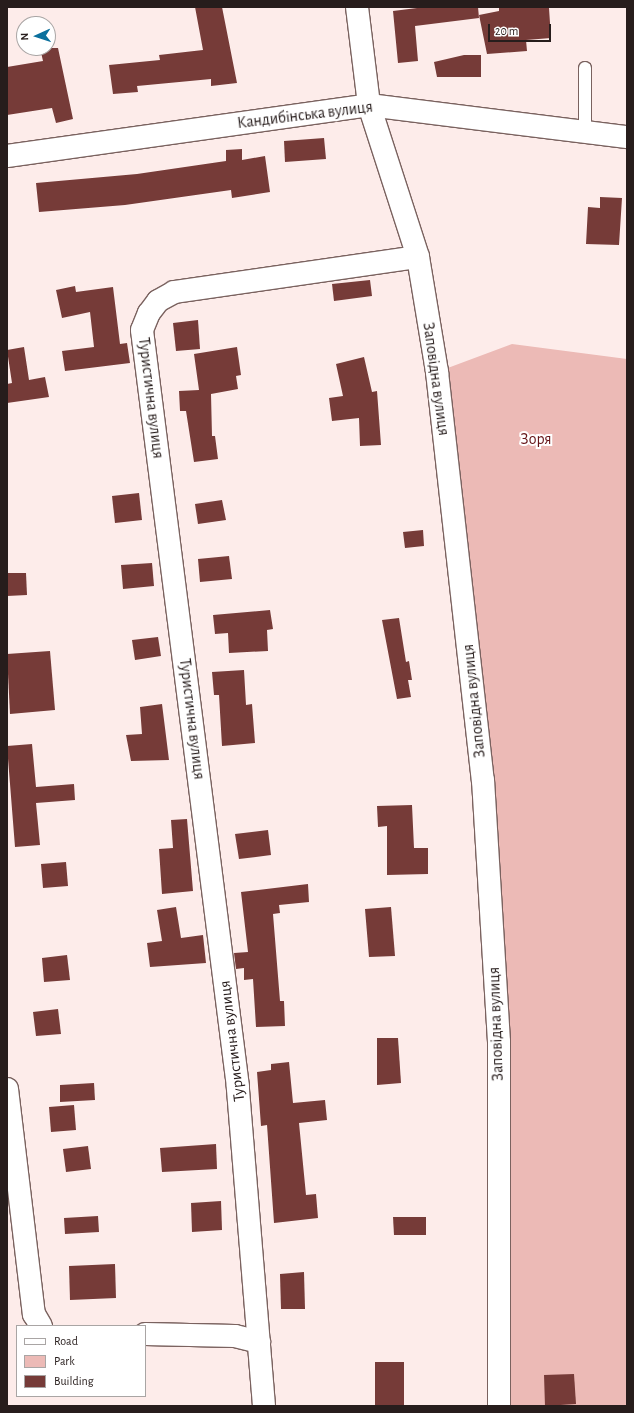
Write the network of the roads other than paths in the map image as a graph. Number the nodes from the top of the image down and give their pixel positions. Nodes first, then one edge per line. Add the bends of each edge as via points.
1 (357, 7) edge
2 (585, 68) dead end
3 (369, 105) junction
4 (585, 132) junction
5 (627, 138) edge
6 (7, 156) edge
7 (418, 257) junction
8 (7, 1090) edge
9 (40, 1325) edge
10 (146, 1334) edge
11 (258, 1342) junction
12 (264, 1406) edge
13 (499, 1406) edge

1 - 3 street, Заповідна вулиця
2 - 4 lane
3 - 4 street, Кандибінська вулиця
3 - 6 street, Кандибінська вулиця
3 - 7 street, Заповідна вулиця
4 - 5 street, Кандибінська вулиця
7 - 11 street, Туристична вулиця via 174,292 158,301 149,313 142,330 238,1087
7 - 13 street, Заповідна вулиця via 437,372 483,780 499,1042
8 - 9 street via 34,1314
10 - 11 street via 235,1336
11 - 12 street, Туристична вулиця

